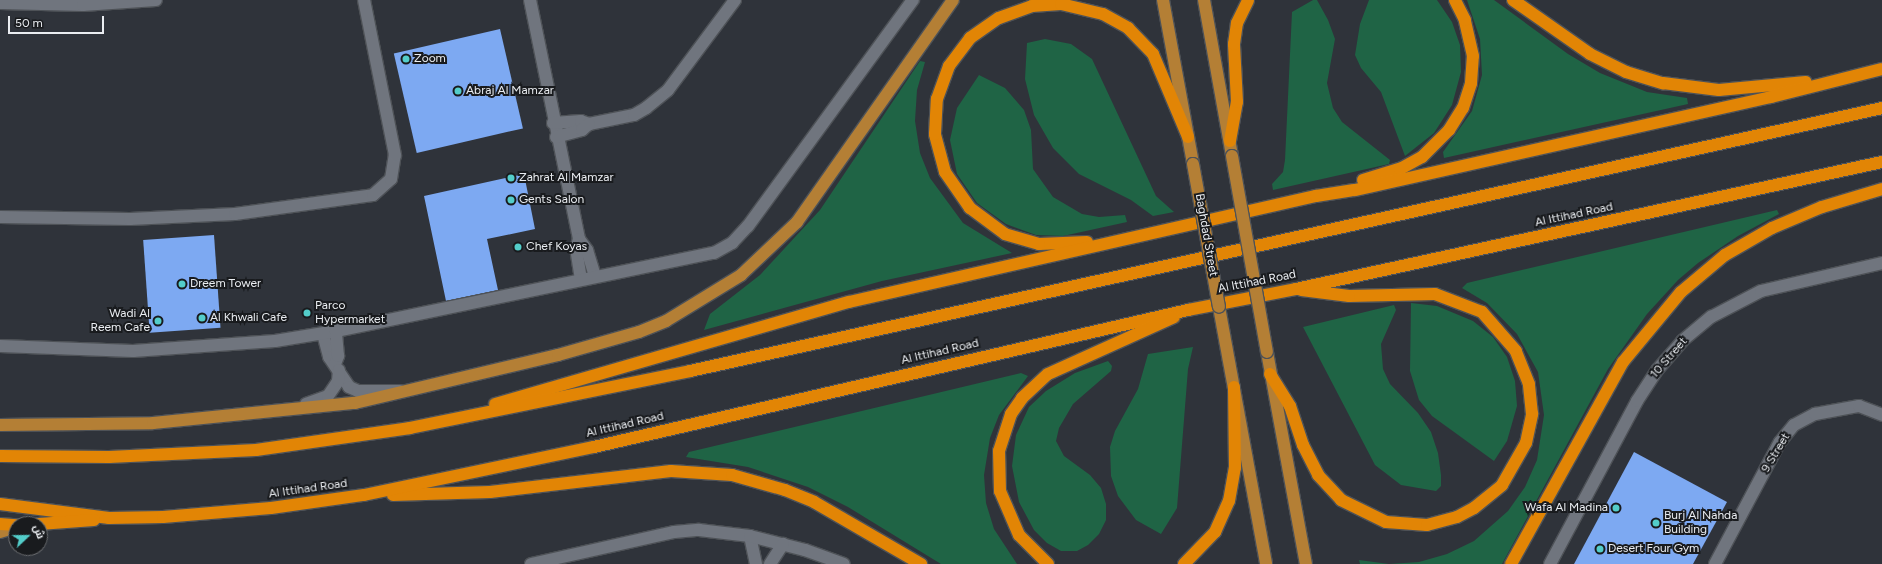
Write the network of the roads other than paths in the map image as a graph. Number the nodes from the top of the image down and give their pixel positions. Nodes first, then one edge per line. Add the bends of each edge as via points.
1 (156, 0) edge
2 (530, 0) edge
3 (734, 0) edge
4 (913, 0) edge
5 (953, 0) edge
6 (1163, 0) edge
7 (1204, 0) edge
8 (1248, 0) edge
9 (1455, 0) edge
10 (1513, 0) edge
11 (366, 1) edge
12 (0, 3) edge
13 (1882, 69) edge
14 (1833, 80) junction
15 (1882, 108) edge
16 (553, 123) junction
17 (589, 124) junction
18 (556, 137) junction
19 (1188, 137) junction
20 (1230, 141) junction
21 (1882, 162) edge
22 (1882, 188) edge
23 (1316, 196) junction
24 (0, 217) edge
25 (579, 239) junction
26 (1132, 239) junction
27 (1882, 262) edge
28 (595, 277) junction
29 (581, 280) junction
30 (1296, 289) junction
31 (1188, 310) junction
32 (336, 332) junction
33 (322, 334) junction
34 (0, 346) edge
35 (337, 367) junction
36 (1270, 374) junction
37 (1234, 387) junction
38 (407, 392) junction
39 (278, 411) junction
40 (1882, 415) edge
41 (465, 416) junction
42 (0, 425) edge
43 (0, 456) edge
44 (364, 495) junction
45 (0, 504) edge
46 (109, 518) junction
47 (48, 523) edge
48 (750, 536) junction
49 (783, 544) junction
50 (531, 564) edge
51 (756, 564) edge
52 (770, 564) edge
53 (844, 564) edge
54 (921, 564) edge
55 (1048, 564) edge
56 (1184, 564) edge
57 (1266, 564) edge
58 (1306, 564) edge
59 (1511, 564) edge
60 (1550, 564) edge
61 (1715, 564) edge

1 - 12 street via 84,5
2 - 16 street
3 - 17 street via 658,100 634,115
4 - 28 street via 748,226 732,243 704,256
5 - 38 main road via 813,202 780,241 741,275 692,308 639,332
6 - 19 main road, Baghdad Street
7 - 20 main road
8 - 20 highway via 1237,23 1234,44 1237,102
9 - 23 highway via 1470,38 1473,70 1463,108 1449,130 1422,157 1400,169
10 - 14 highway via 1590,54 1626,72 1663,83 1718,90
11 - 24 street via 395,155 391,179 373,195 235,214 130,219
13 - 14 highway
14 - 23 highway via 1771,97 1430,174
15 - 41 highway via 690,371
16 - 17 street via 581,121
16 - 18 street
17 - 18 street via 582,130
18 - 25 street
19 - 26 highway via 1164,75 1149,49 1128,28 1089,9 1046,4 1015,10 984,27 949,66 937,99 935,134 945,172 970,208 1005,234 1039,244
19 - 37 main road, Baghdad Street, bridge
20 - 36 main road, bridge
21 - 30 highway, Al Ittihad Road
22 - 59 highway via 1822,207 1772,228 1725,256 1681,292 1623,362
23 - 26 highway
25 - 28 street via 587,250
25 - 29 street via 576,248
26 - 41 highway via 849,302 538,390
27 - 60 street, 10 Street via 1761,291 1727,307 1687,337 1665,359 1644,390
28 - 29 street
29 - 32 street
30 - 31 highway, Al Ittihad Road
30 - 36 highway via 1349,296 1435,294 1482,312 1516,351 1529,384 1532,414 1526,444 1502,485 1474,508 1458,517 1427,525 1386,522 1355,509 1329,488 1318,475 1303,446 1290,406
31 - 44 highway, Al Ittihad Road via 594,447
31 - 55 highway via 1125,342 1048,374 1026,393 1011,414 999,451 1000,491 1019,535
32 - 33 street
32 - 35 street
33 - 34 street via 228,345 141,350
33 - 35 street via 327,353
35 - 38 street via 343,380 358,391
35 - 39 street via 338,381 328,396 321,401
36 - 58 main road
37 - 56 highway via 1235,468 1229,501 1215,532
37 - 57 main road, Baghdad Street
38 - 39 main road via 329,407
39 - 42 main road via 146,423
40 - 61 street, 9 Street via 1859,406 1815,414 1794,424 1780,442
41 - 43 highway via 357,437 256,450 109,457
44 - 46 highway, Al Ittihad Road via 218,514
44 - 54 highway via 490,492 671,471 732,475 778,488 814,502
45 - 46 highway, Al Ittihad Road
46 - 47 highway
48 - 49 street
48 - 50 street via 699,530 674,532
48 - 51 street
49 - 52 street
49 - 53 street

